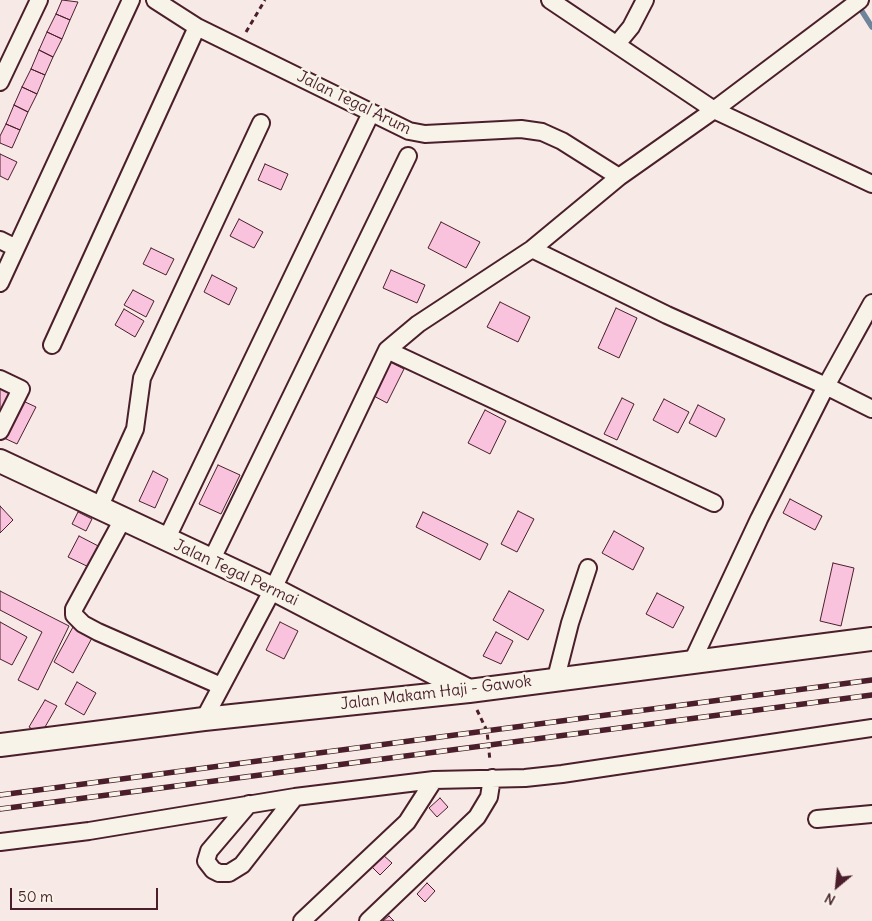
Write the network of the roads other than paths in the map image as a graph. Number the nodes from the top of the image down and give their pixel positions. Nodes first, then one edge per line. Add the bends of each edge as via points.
1 (39, 0) edge
2 (131, 0) edge
3 (155, 0) edge
4 (550, 0) edge
5 (645, 0) edge
6 (857, 2) edge
7 (197, 27) junction
8 (617, 44) junction
9 (0, 82) edge
10 (714, 110) junction
11 (371, 113) junction
12 (261, 123) dead end
13 (408, 156) dead end
14 (619, 178) junction
15 (872, 184) edge
16 (0, 240) edge
17 (16, 248) junction
18 (532, 249) junction
19 (0, 283) edge
20 (872, 303) edge
21 (52, 345) dead end
22 (387, 350) junction
23 (0, 379) edge
24 (826, 386) junction
25 (872, 409) edge
26 (0, 431) edge
27 (0, 461) edge
28 (714, 504) dead end
29 (99, 508) junction
30 (123, 519) junction
31 (166, 540) junction
32 (212, 561) junction
33 (588, 568) dead end
34 (273, 589) junction
35 (872, 639) edge
36 (692, 662) junction
37 (556, 678) junction
38 (221, 686) junction
39 (468, 691) junction
40 (204, 719) junction
41 (872, 728) edge
42 (0, 745) edge
43 (492, 778) junction
44 (434, 780) junction
45 (295, 797) junction
46 (249, 804) junction
47 (872, 814) edge
48 (816, 819) dead end
49 (0, 842) edge
50 (302, 921) edge
51 (368, 921) edge

1 - 9 street
2 - 17 street
3 - 7 street, Jalan Tegal Arum
4 - 8 street
5 - 8 street
6 - 10 street
7 - 11 street, Jalan Tegal Arum
7 - 21 street
8 - 10 street
10 - 14 street
10 - 15 street
11 - 14 street, Jalan Tegal Arum via 417,133 521,129 542,132 562,141
11 - 31 street
12 - 29 street via 142,378 134,429
13 - 32 street
14 - 18 street
16 - 17 street
17 - 19 street
18 - 22 street via 418,324
18 - 24 street via 667,316
20 - 24 street
22 - 28 street
22 - 34 street
23 - 26 street via 21,389
24 - 25 street
24 - 36 street
27 - 29 street, Jalan Tegal Permai
29 - 30 street, Jalan Tegal Permai
30 - 31 street, Jalan Tegal Permai
30 - 38 street via 74,608 74,615 98,632
31 - 32 street, Jalan Tegal Permai
32 - 34 street, Jalan Tegal Permai
33 - 37 street
34 - 38 street
34 - 39 street, Jalan Tegal Permai
35 - 36 street, Jalan Makam Haji - Gawok
36 - 37 street, Jalan Makam Haji - Gawok
37 - 39 street, Jalan Makam Haji - Gawok
38 - 40 street
39 - 40 street, Jalan Makam Haji - Gawok
40 - 42 street, Jalan Makam Haji - Gawok
41 - 43 street via 562,774
43 - 44 street
43 - 51 street via 489,797 477,817
44 - 45 street
44 - 50 street via 407,822
45 - 46 street
45 - 46 street via 242,864 228,873 213,870 206,861 209,852
46 - 49 street via 90,831
47 - 48 street

